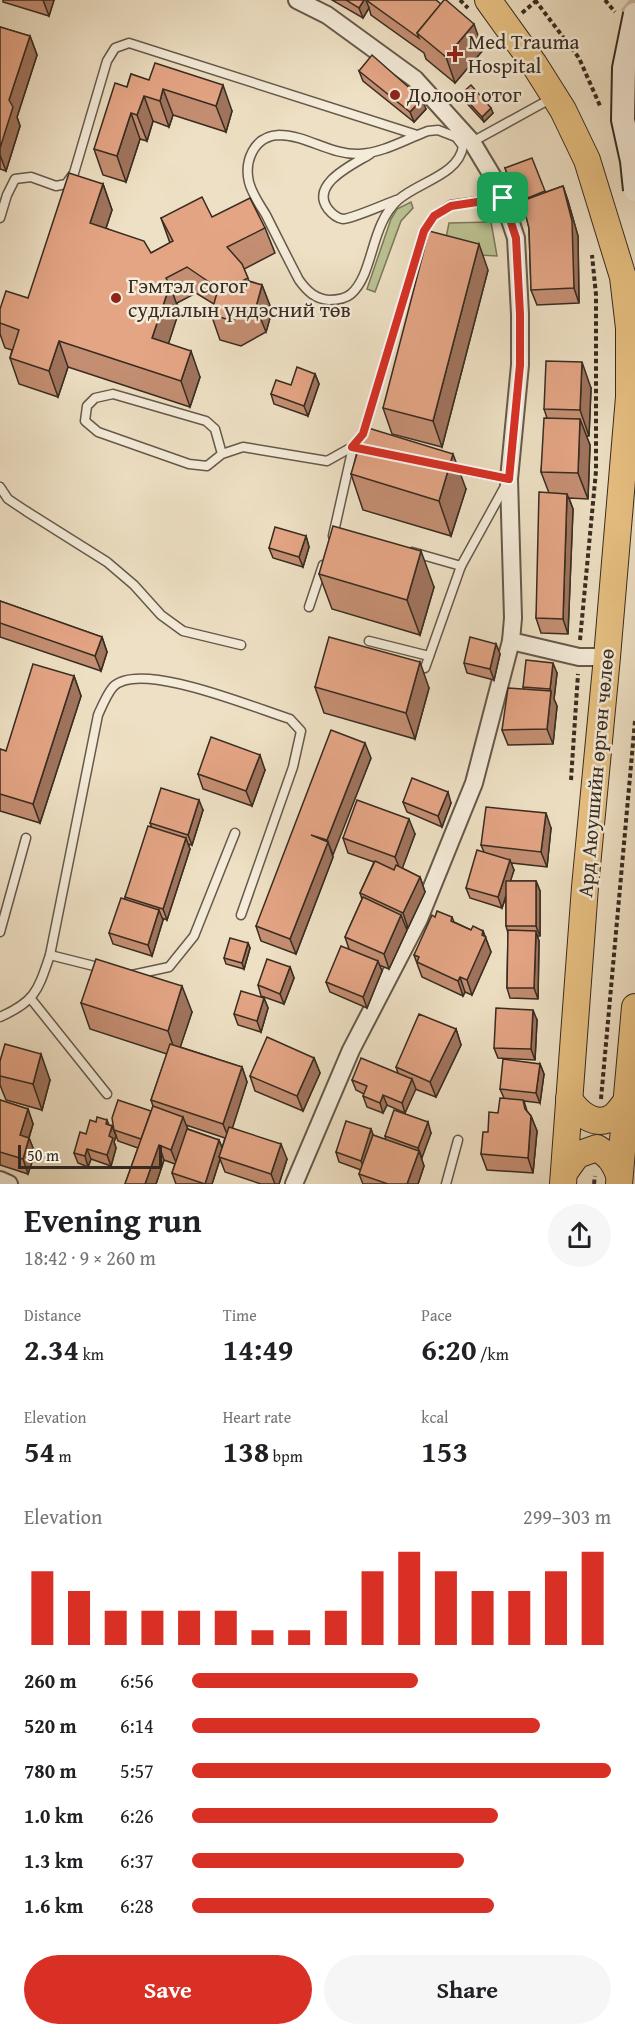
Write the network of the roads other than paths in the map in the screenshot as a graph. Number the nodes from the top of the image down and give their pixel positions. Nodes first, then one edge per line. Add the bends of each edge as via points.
1 (297, 0) edge
2 (481, 7) edge
3 (635, 14) edge
4 (555, 97) junction
5 (417, 135) junction
6 (468, 144) junction
7 (373, 152) junction
8 (66, 184) junction
9 (635, 190) edge
10 (63, 194) edge
11 (503, 198) junction
12 (399, 199) junction
13 (0, 218) edge
14 (352, 447) junction
15 (363, 450) edge
16 (222, 454) junction
17 (441, 466) edge
18 (509, 479) junction
19 (0, 487) edge
20 (334, 531) junction
21 (346, 534) edge
22 (331, 542) edge
23 (404, 550) edge
24 (327, 553) edge
25 (461, 566) junction
26 (309, 607) dead end
27 (369, 641) dead end
28 (511, 641) junction
29 (241, 645) dead end
30 (429, 656) junction
31 (608, 657) junction
32 (424, 668) dead end
33 (235, 833) dead end
34 (26, 838) dead end
35 (241, 915) dead end
36 (0, 932) edge
37 (50, 956) junction
38 (112, 970) edge
39 (123, 973) edge
40 (31, 999) junction
41 (635, 1007) edge
42 (0, 1017) edge
43 (107, 1094) dead end
44 (568, 1099) junction
45 (627, 1101) junction
46 (458, 1140) dead end
47 (563, 1179) edge
48 (0, 1180) edge
49 (619, 1180) edge
50 (9, 1184) edge
51 (294, 1184) edge
52 (446, 1184) edge

1 - 6 street via 327,15 415,79
2 - 4 main road, Ард Аюушийн өргөн чөлөө
3 - 9 main road, bridge via 624,68 623,120
4 - 6 lane
4 - 31 main road, Ард Аюушийн өргөн чөлөө via 587,160 607,219 623,277 629,328 629,397
5 - 6 lane via 438,130
5 - 7 lane
5 - 8 lane via 129,43 115,48 107,61 75,173
6 - 11 street via 490,169
6 - 12 lane via 455,164
7 - 12 lane via 334,177 323,192 325,206 333,215 345,219
7 - 12 lane via 345,152 279,135 261,141 252,152 248,165 250,185 304,287 326,299 351,294 361,279 379,227
8 - 10 lane
8 - 13 lane via 56,186 31,177 15,179
11 - 14 lane via 451,206 434,216 424,231 363,434
11 - 18 street via 516,238 520,314 520,365
14 - 15 lane
14 - 16 lane via 327,462 243,447
14 - 20 lane
16 - 16 lane via 207,466 189,464 98,432 85,421 87,406 95,398 113,394 206,421 215,429
17 - 18 lane
18 - 25 lane
18 - 28 street
19 - 29 lane via 8,499 26,512 107,562 183,632
20 - 21 lane
20 - 22 lane
23 - 25 lane
24 - 26 lane
25 - 30 lane
27 - 30 lane
28 - 31 street via 579,657
28 - 51 street via 474,783 419,919 351,1050
30 - 32 lane
31 - 44 main road, Ард Аюушийн өргөн чөлөө
33 - 39 lane via 194,936 169,967 133,975
34 - 36 lane
35 - 37 lane via 301,731 290,719 195,686 135,677 114,685 98,715
37 - 38 lane
37 - 40 lane
40 - 42 lane
40 - 43 lane
41 - 45 main road
44 - 45 main road via 577,1112 591,1120 605,1120
44 - 47 main road, Ард Аюушийн өргөн чөлөө
45 - 49 main road
46 - 52 lane
47 - 49 main road via 578,1155 597,1148 614,1162
48 - 50 street

